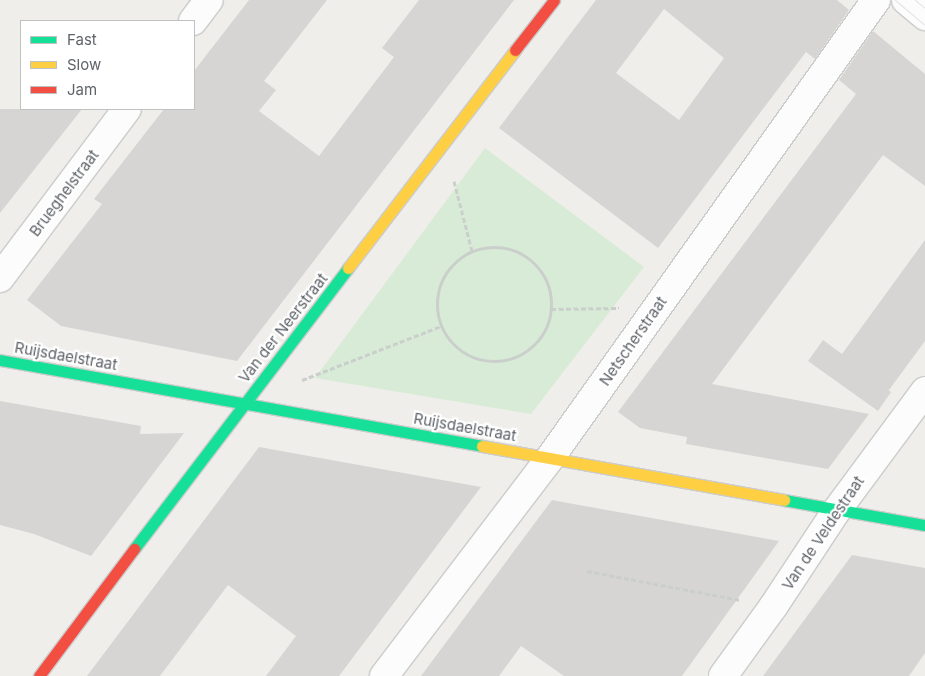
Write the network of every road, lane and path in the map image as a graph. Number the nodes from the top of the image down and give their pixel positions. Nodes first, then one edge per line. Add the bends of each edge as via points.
1 (209, 0) edge
2 (554, 0) edge
3 (876, 0) edge
4 (906, 0) edge
5 (925, 16) edge
6 (194, 20) edge
7 (126, 110) edge
8 (445, 142) junction
9 (472, 251) junction
10 (0, 278) edge
11 (657, 308) junction
12 (551, 309) junction
13 (441, 326) junction
14 (0, 360) edge
15 (298, 382) dead end
16 (925, 391) edge
17 (244, 403) junction
18 (550, 458) junction
19 (837, 510) junction
20 (925, 525) edge
21 (586, 570) dead end
22 (773, 607) junction
23 (39, 676) edge
24 (384, 676) edge
25 (723, 676) edge

1 - 6 street
2 - 8 street, Van der Neerstraat
3 - 11 street, Netscherstraat
4 - 5 street
7 - 10 street, Brueghelstraat
8 - 9 path
8 - 17 street, Van der Neerstraat
9 - 12 path via 489,247 507,248 523,254 537,265 546,280
9 - 13 path via 459,258 441,282 437,297
11 - 12 path
11 - 18 street, Netscherstraat
12 - 13 path via 545,331 535,344 508,360 483,360 461,351
13 - 15 path
14 - 17 street, Ruijsdaelstraat
16 - 19 street, Van de Veldestraat
17 - 18 street, Ruijsdaelstraat
17 - 23 street, Van der Neerstraat
18 - 19 street, Ruijsdaelstraat
18 - 24 street, Netscherstraat
19 - 20 street, Ruijsdaelstraat
19 - 22 street, Van de Veldestraat
21 - 22 path
22 - 25 street, Van de Veldestraat

